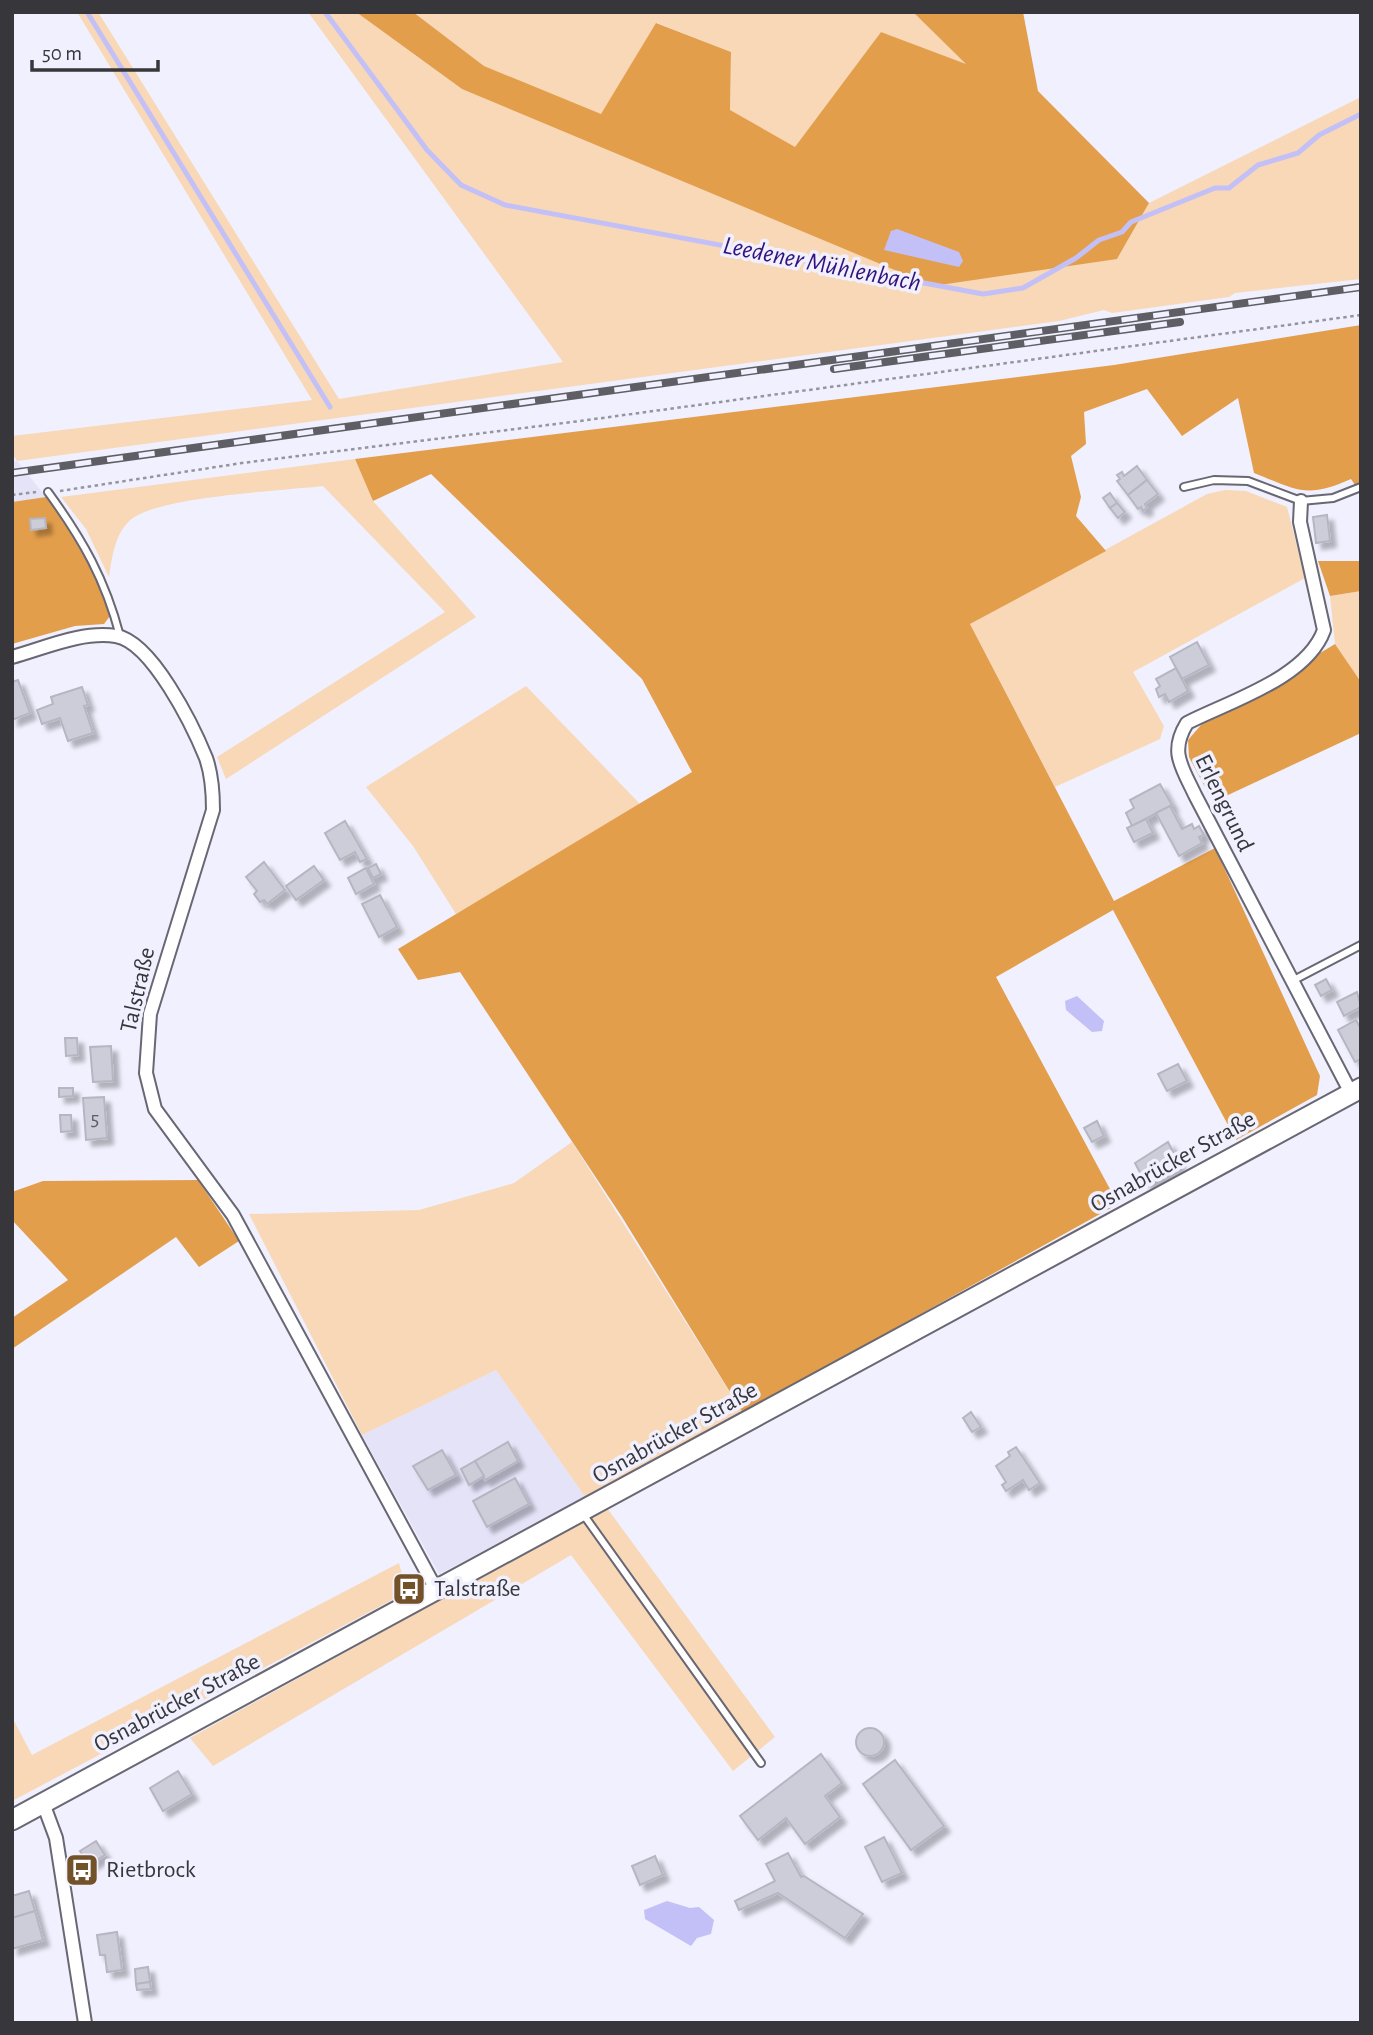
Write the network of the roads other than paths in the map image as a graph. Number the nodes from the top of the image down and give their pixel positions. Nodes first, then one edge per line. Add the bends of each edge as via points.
1 (1361, 486) edge
2 (1184, 487) dead end
3 (48, 492) road end
4 (1301, 501) junction
5 (120, 636) junction
6 (12, 657) edge
7 (1361, 946) edge
8 (1292, 981) junction
9 (1356, 1091) edge
10 (582, 1512) junction
11 (437, 1591) junction
12 (761, 1763) dead end
13 (43, 1803) junction
14 (12, 1820) edge
15 (85, 2023) edge

1 - 4 lane via 1333,498
2 - 4 lane via 1214,480 1248,481
3 - 5 lane via 79,533 108,591
4 - 8 street, Erlengrund via 1300,522 1324,630 1318,647 1284,675 1187,723 1178,738 1177,755
5 - 6 street via 91,634
5 - 11 street, Talstraße via 160,671 206,758 213,785 206,842 150,1014 146,1073 155,1108 233,1215
7 - 8 lane
8 - 9 street, Erlengrund
9 - 10 main road, Osnabrücker Straße
10 - 11 main road, Osnabrücker Straße
10 - 12 lane
11 - 13 main road, Osnabrücker Straße
13 - 14 main road, Osnabrücker Straße
13 - 15 street via 56,1838

